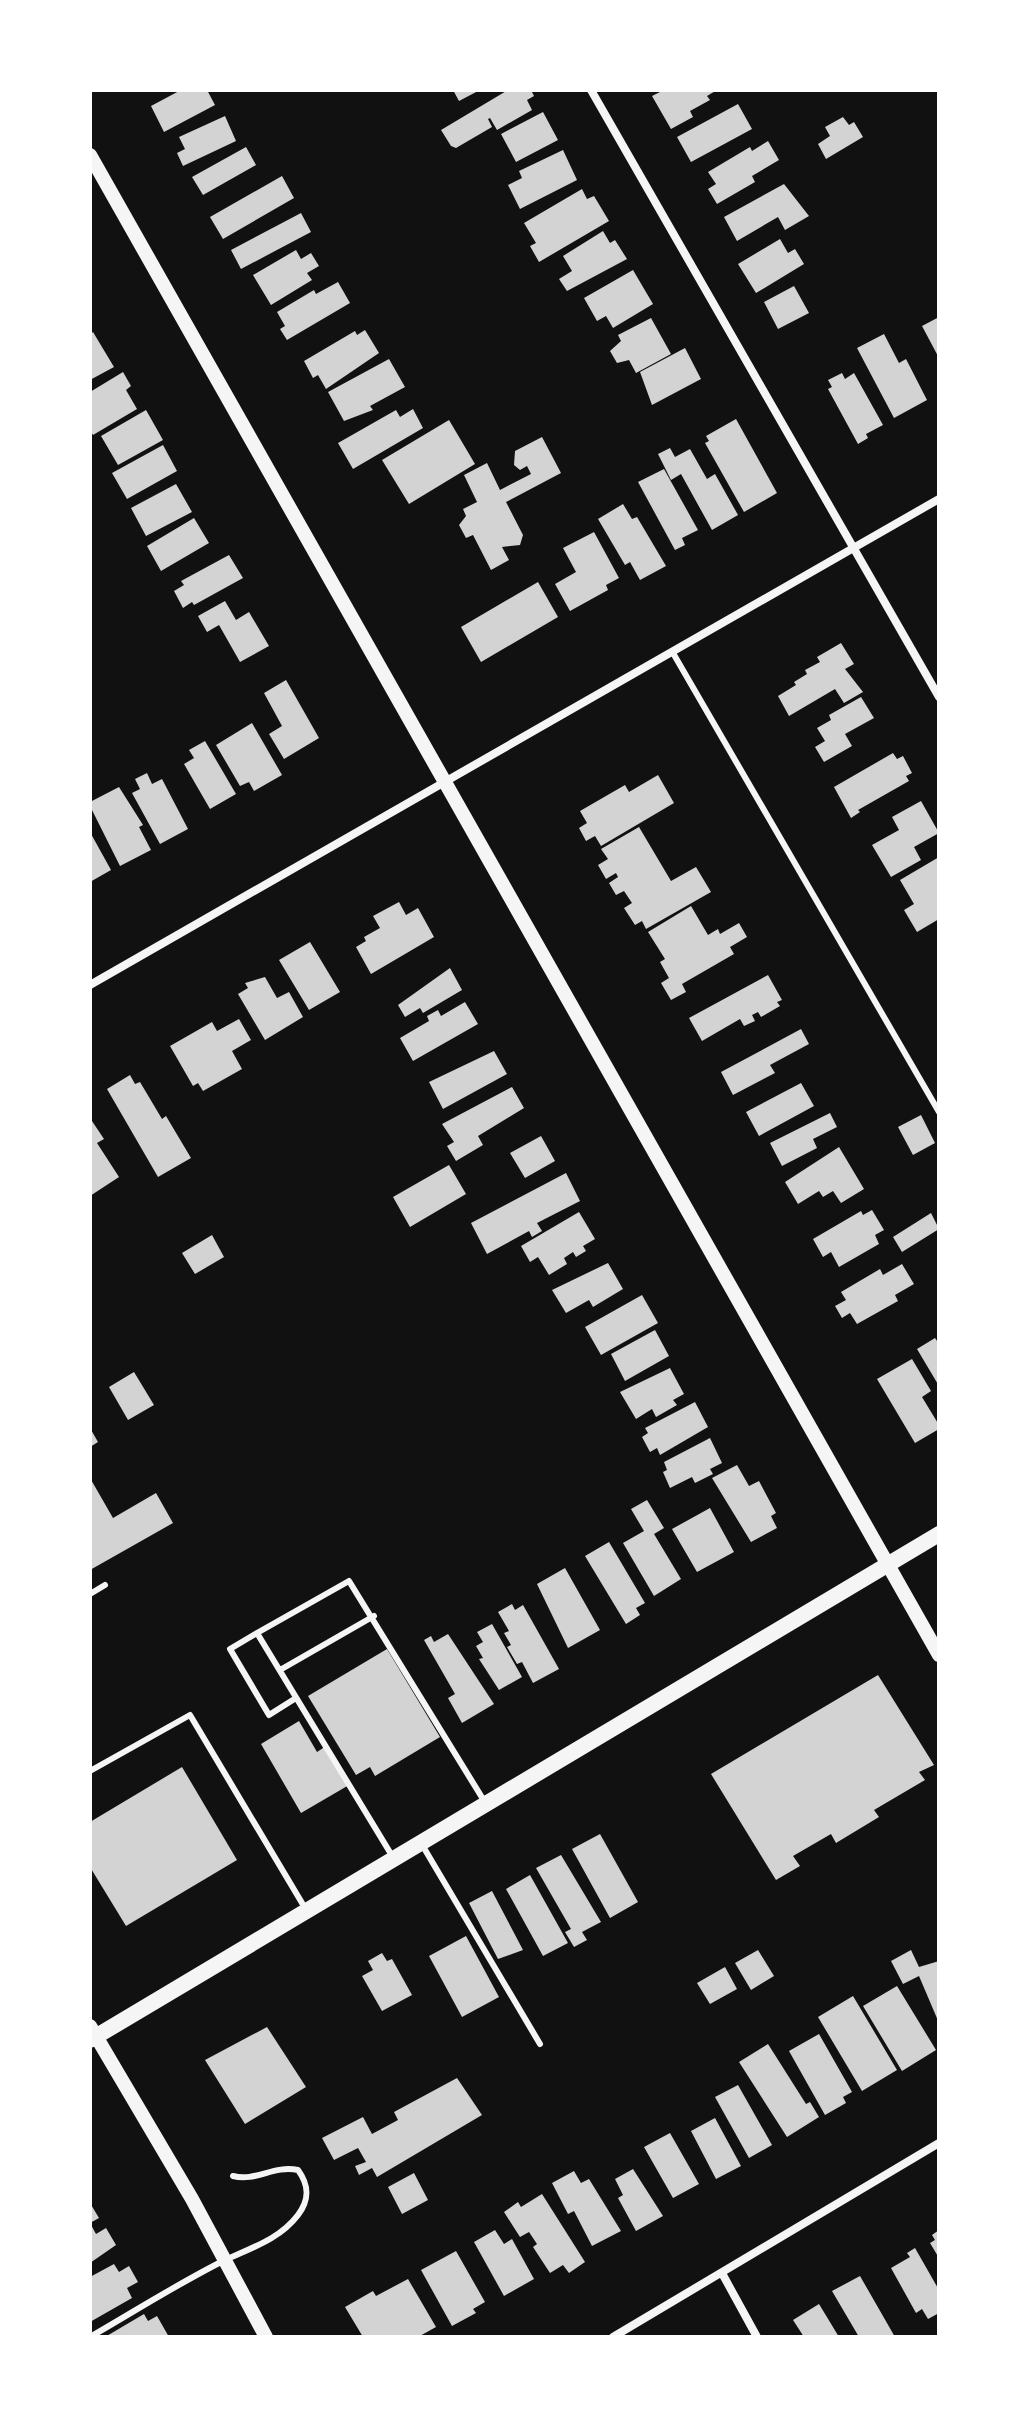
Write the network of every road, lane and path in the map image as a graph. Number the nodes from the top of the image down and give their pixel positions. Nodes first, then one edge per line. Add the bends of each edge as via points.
1 (591, 90) edge
2 (90, 155) edge
3 (939, 499) edge
4 (853, 549) junction
5 (673, 653) junction
6 (939, 697) edge
7 (445, 785) junction
8 (90, 985) edge
9 (939, 1112) edge
10 (939, 1534) edge
11 (888, 1563) junction
12 (105, 1585) dead end
13 (90, 1594) edge
14 (374, 1616) junction
15 (257, 1633) junction
16 (939, 1655) edge
17 (280, 1670) junction
18 (296, 1698) junction
19 (90, 1771) edge
20 (486, 1804) junction
21 (421, 1843) junction
22 (394, 1859) junction
23 (307, 1911) junction
24 (92, 2034) edge
25 (540, 2044) dead end
26 (939, 2143) edge
27 (233, 2176) dead end
28 (225, 2260) junction
29 (723, 2275) junction
30 (90, 2337) edge
31 (266, 2337) edge
32 (613, 2337) edge
33 (757, 2337) edge

1 - 4 street
2 - 7 street
3 - 4 street
4 - 5 street
4 - 6 street
5 - 7 street
5 - 9 lane
7 - 8 street
7 - 11 street
10 - 11 main road
11 - 16 street
11 - 20 main road
12 - 13 lane
14 - 15 lane via 349,1581
14 - 17 lane
14 - 20 lane
15 - 17 lane
15 - 18 lane via 230,1649 269,1715
17 - 18 lane
18 - 22 lane
19 - 23 lane via 190,1715
20 - 21 main road
21 - 22 main road
21 - 25 lane
22 - 23 main road
23 - 24 main road
24 - 28 street
26 - 29 street
27 - 28 lane via 247,2180 283,2167 298,2170 307,2183 307,2198 280,2231
28 - 30 lane
28 - 31 street
29 - 32 street
29 - 33 street

